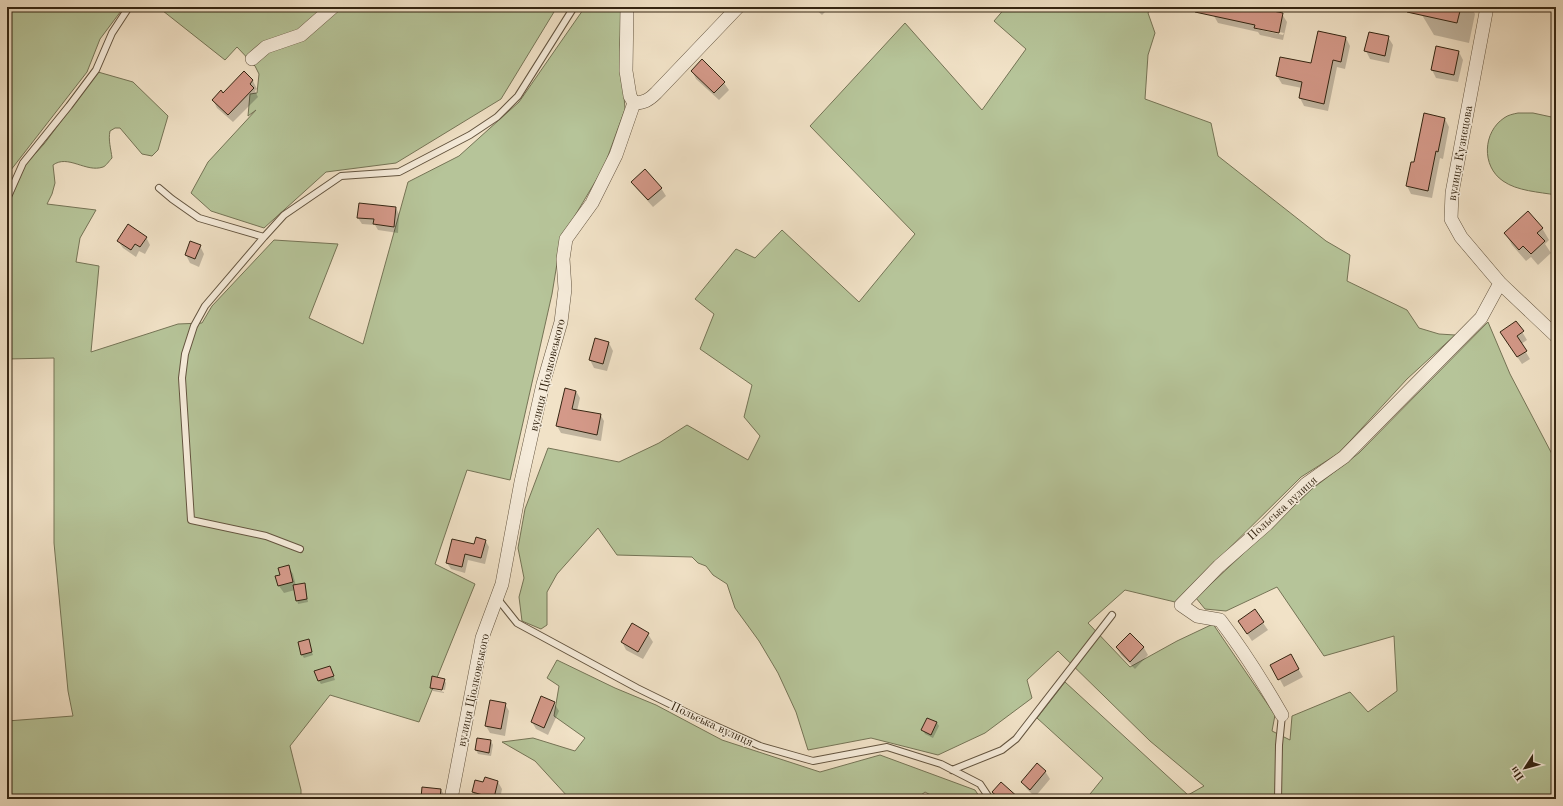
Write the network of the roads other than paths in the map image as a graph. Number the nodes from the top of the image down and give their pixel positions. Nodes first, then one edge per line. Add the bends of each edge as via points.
1 (129, 7) edge
2 (333, 7) edge
3 (574, 7) edge
4 (627, 7) edge
5 (738, 7) edge
6 (1487, 7) edge
7 (252, 59) dead end
8 (634, 103) junction
9 (159, 188) dead end
10 (7, 199) edge
11 (264, 238) junction
12 (1500, 283) junction
13 (1556, 336) edge
14 (300, 549) dead end
15 (497, 598) junction
16 (1112, 615) dead end
17 (1282, 715) joint
18 (952, 770) junction
19 (451, 799) edge
20 (990, 799) edge
21 (1278, 799) edge

1 - 10 lane via 112,33 96,70 23,163
2 - 7 street via 301,35 266,47
3 - 11 lane via 518,96 497,116 470,135 399,172 341,176 284,215
4 - 8 street via 626,71 630,96
5 - 8 street via 649,100
6 - 12 street, вулиця Кузнєцова via 1452,193 1451,219 1461,237
8 - 15 street, вулиця Ціолковського via 616,154 592,203 566,239 563,259 565,289 561,322 543,384
9 - 11 lane via 199,218
11 - 14 lane via 205,306 194,326 185,354 182,378 191,520 266,536
12 - 13 street
12 - 17 street, Польська вулиця via 1481,318 1344,457 1306,484 1181,605 1197,616 1220,620 1255,669
15 - 18 lane, Польська вулиця via 517,624 700,720 760,746 813,761 887,747
15 - 19 street, вулиця Ціолковського via 482,638
16 - 18 lane via 1016,739 1002,750
17 - 21 lane
18 - 20 lane, Польська вулиця via 980,784

